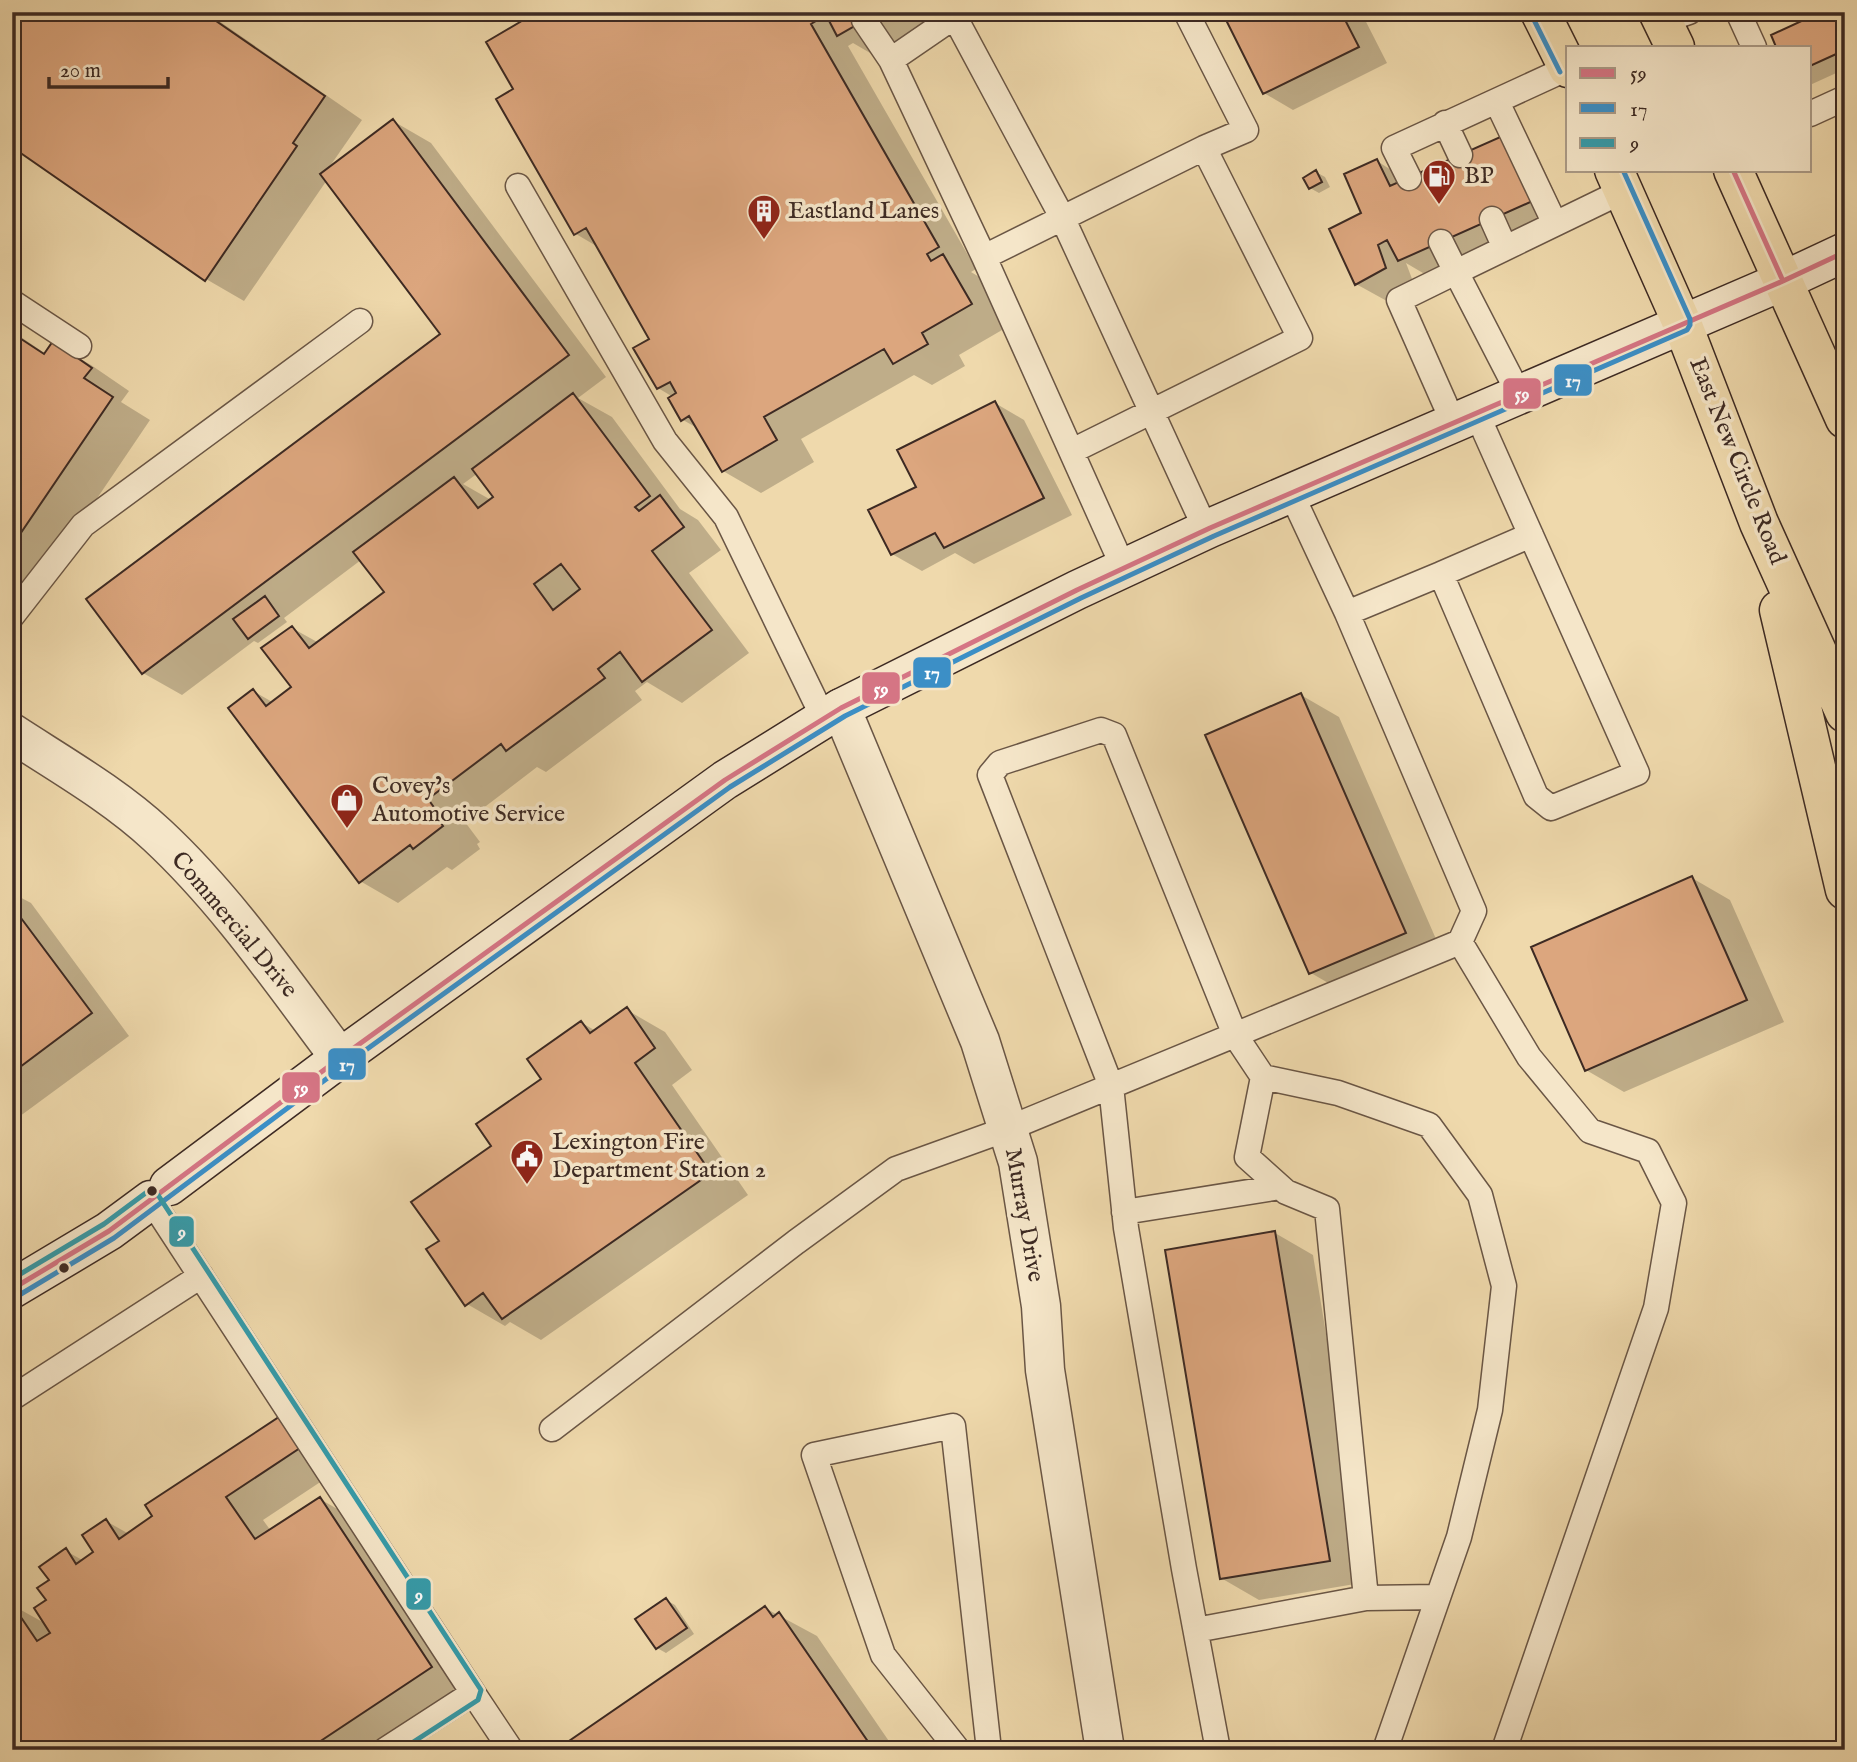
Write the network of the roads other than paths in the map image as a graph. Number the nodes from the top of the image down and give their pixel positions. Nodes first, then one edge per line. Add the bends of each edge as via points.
1 (1186, 12) edge
2 (1540, 12) edge
3 (1738, 12) edge
4 (956, 14) edge
5 (864, 20) dead end
6 (1754, 46) edge
7 (891, 60) junction
8 (1566, 64) edge
9 (1566, 69) edge
10 (1845, 98) edge
11 (1497, 102) junction
12 (1812, 113) edge
13 (1445, 123) junction
14 (1204, 149) junction
15 (1460, 155) dead end
16 (1733, 172) edge
17 (1409, 178) dead end
18 (1618, 180) edge
19 (518, 186) dead end
20 (1062, 217) junction
21 (1492, 219) dead end
22 (1555, 224) junction
23 (1441, 242) dead end
24 (1505, 248) junction
25 (1845, 252) edge
26 (984, 257) junction
27 (1456, 272) junction
28 (1783, 281) junction
29 (12, 302) edge
30 (360, 321) dead end
31 (1682, 323) junction
32 (79, 346) dead end
33 (1519, 394) junction
34 (1152, 412) junction
35 (1465, 417) junction
36 (1845, 419) edge
37 (1072, 451) junction
38 (1291, 492) junction
39 (1759, 523) junction
40 (1206, 530) junction
41 (1531, 535) junction
42 (1124, 569) junction
43 (1441, 573) junction
44 (1347, 612) junction
45 (12, 616) edge
46 (832, 713) junction
47 (1845, 713) edge
48 (12, 733) edge
49 (1845, 890) edge
50 (1460, 942) junction
51 (1235, 1035) junction
52 (340, 1058) junction
53 (1263, 1077) junction
54 (1111, 1086) junction
55 (1007, 1129) junction
56 (1280, 1186) junction
57 (160, 1193) junction
58 (1124, 1212) junction
59 (201, 1276) junction
60 (12, 1289) edge
61 (12, 1398) edge
62 (552, 1429) dead end
63 (1437, 1597) junction
64 (1366, 1598) junction
65 (1196, 1630) junction
66 (473, 1693) junction
67 (385, 1750) edge
68 (511, 1750) edge
69 (958, 1750) edge
70 (989, 1750) edge
71 (1105, 1750) edge
72 (1218, 1750) edge
73 (1384, 1750) edge
74 (1504, 1750) edge

1 - 14 lane via 1246,130
2 - 8 highway
3 - 6 lane
4 - 7 lane
4 - 20 lane
5 - 7 lane
7 - 26 lane
9 - 11 lane
10 - 12 lane
11 - 13 lane
11 - 22 lane
13 - 15 lane
13 - 17 lane via 1394,148
14 - 20 lane
14 - 34 lane via 1300,338
16 - 28 highway
18 - 22 lane
18 - 31 highway, East New Circle Road
19 - 46 lane via 665,441 726,517
20 - 26 lane
20 - 34 lane
21 - 24 lane
22 - 24 lane
23 - 27 lane
24 - 27 lane
25 - 28 street
26 - 37 lane
27 - 33 lane
27 - 35 lane via 1399,300
28 - 31 street
28 - 36 highway
29 - 32 lane
30 - 45 lane via 83,525
31 - 33 street
31 - 39 highway, East New Circle Road
33 - 35 street
34 - 37 lane
34 - 40 lane
35 - 38 street
35 - 41 lane
37 - 42 lane
38 - 40 street
38 - 44 lane
39 - 47 highway, East New Circle Road
39 - 49 highway
40 - 42 street
41 - 43 lane
41 - 43 lane via 1637,773 1551,808 1536,796
42 - 46 street
43 - 44 lane
44 - 50 lane via 1474,911
46 - 52 street via 725,780
46 - 55 street, Murray Drive via 980,1041
48 - 52 street, Commercial Drive via 155,833 247,934
50 - 51 lane
50 - 74 lane via 1528,1057 1590,1130 1648,1151 1674,1203 1656,1308
51 - 53 lane
51 - 54 lane
51 - 54 lane via 1114,735 1101,730 1000,763 990,775
52 - 57 street
53 - 56 lane via 1247,1157
53 - 63 lane via 1338,1093 1430,1125 1480,1195 1504,1286 1490,1410 1459,1537
54 - 55 lane
54 - 58 lane
55 - 62 lane via 897,1169
55 - 71 street, Murray Drive via 1018,1162 1041,1306 1045,1370
56 - 58 lane
56 - 64 lane via 1327,1209
57 - 59 lane
57 - 60 street
58 - 65 lane
59 - 61 lane
59 - 66 lane
63 - 64 lane
63 - 73 lane
64 - 65 lane
65 - 72 lane
66 - 67 lane
66 - 68 lane
69 - 70 lane via 883,1656 814,1455 953,1426

